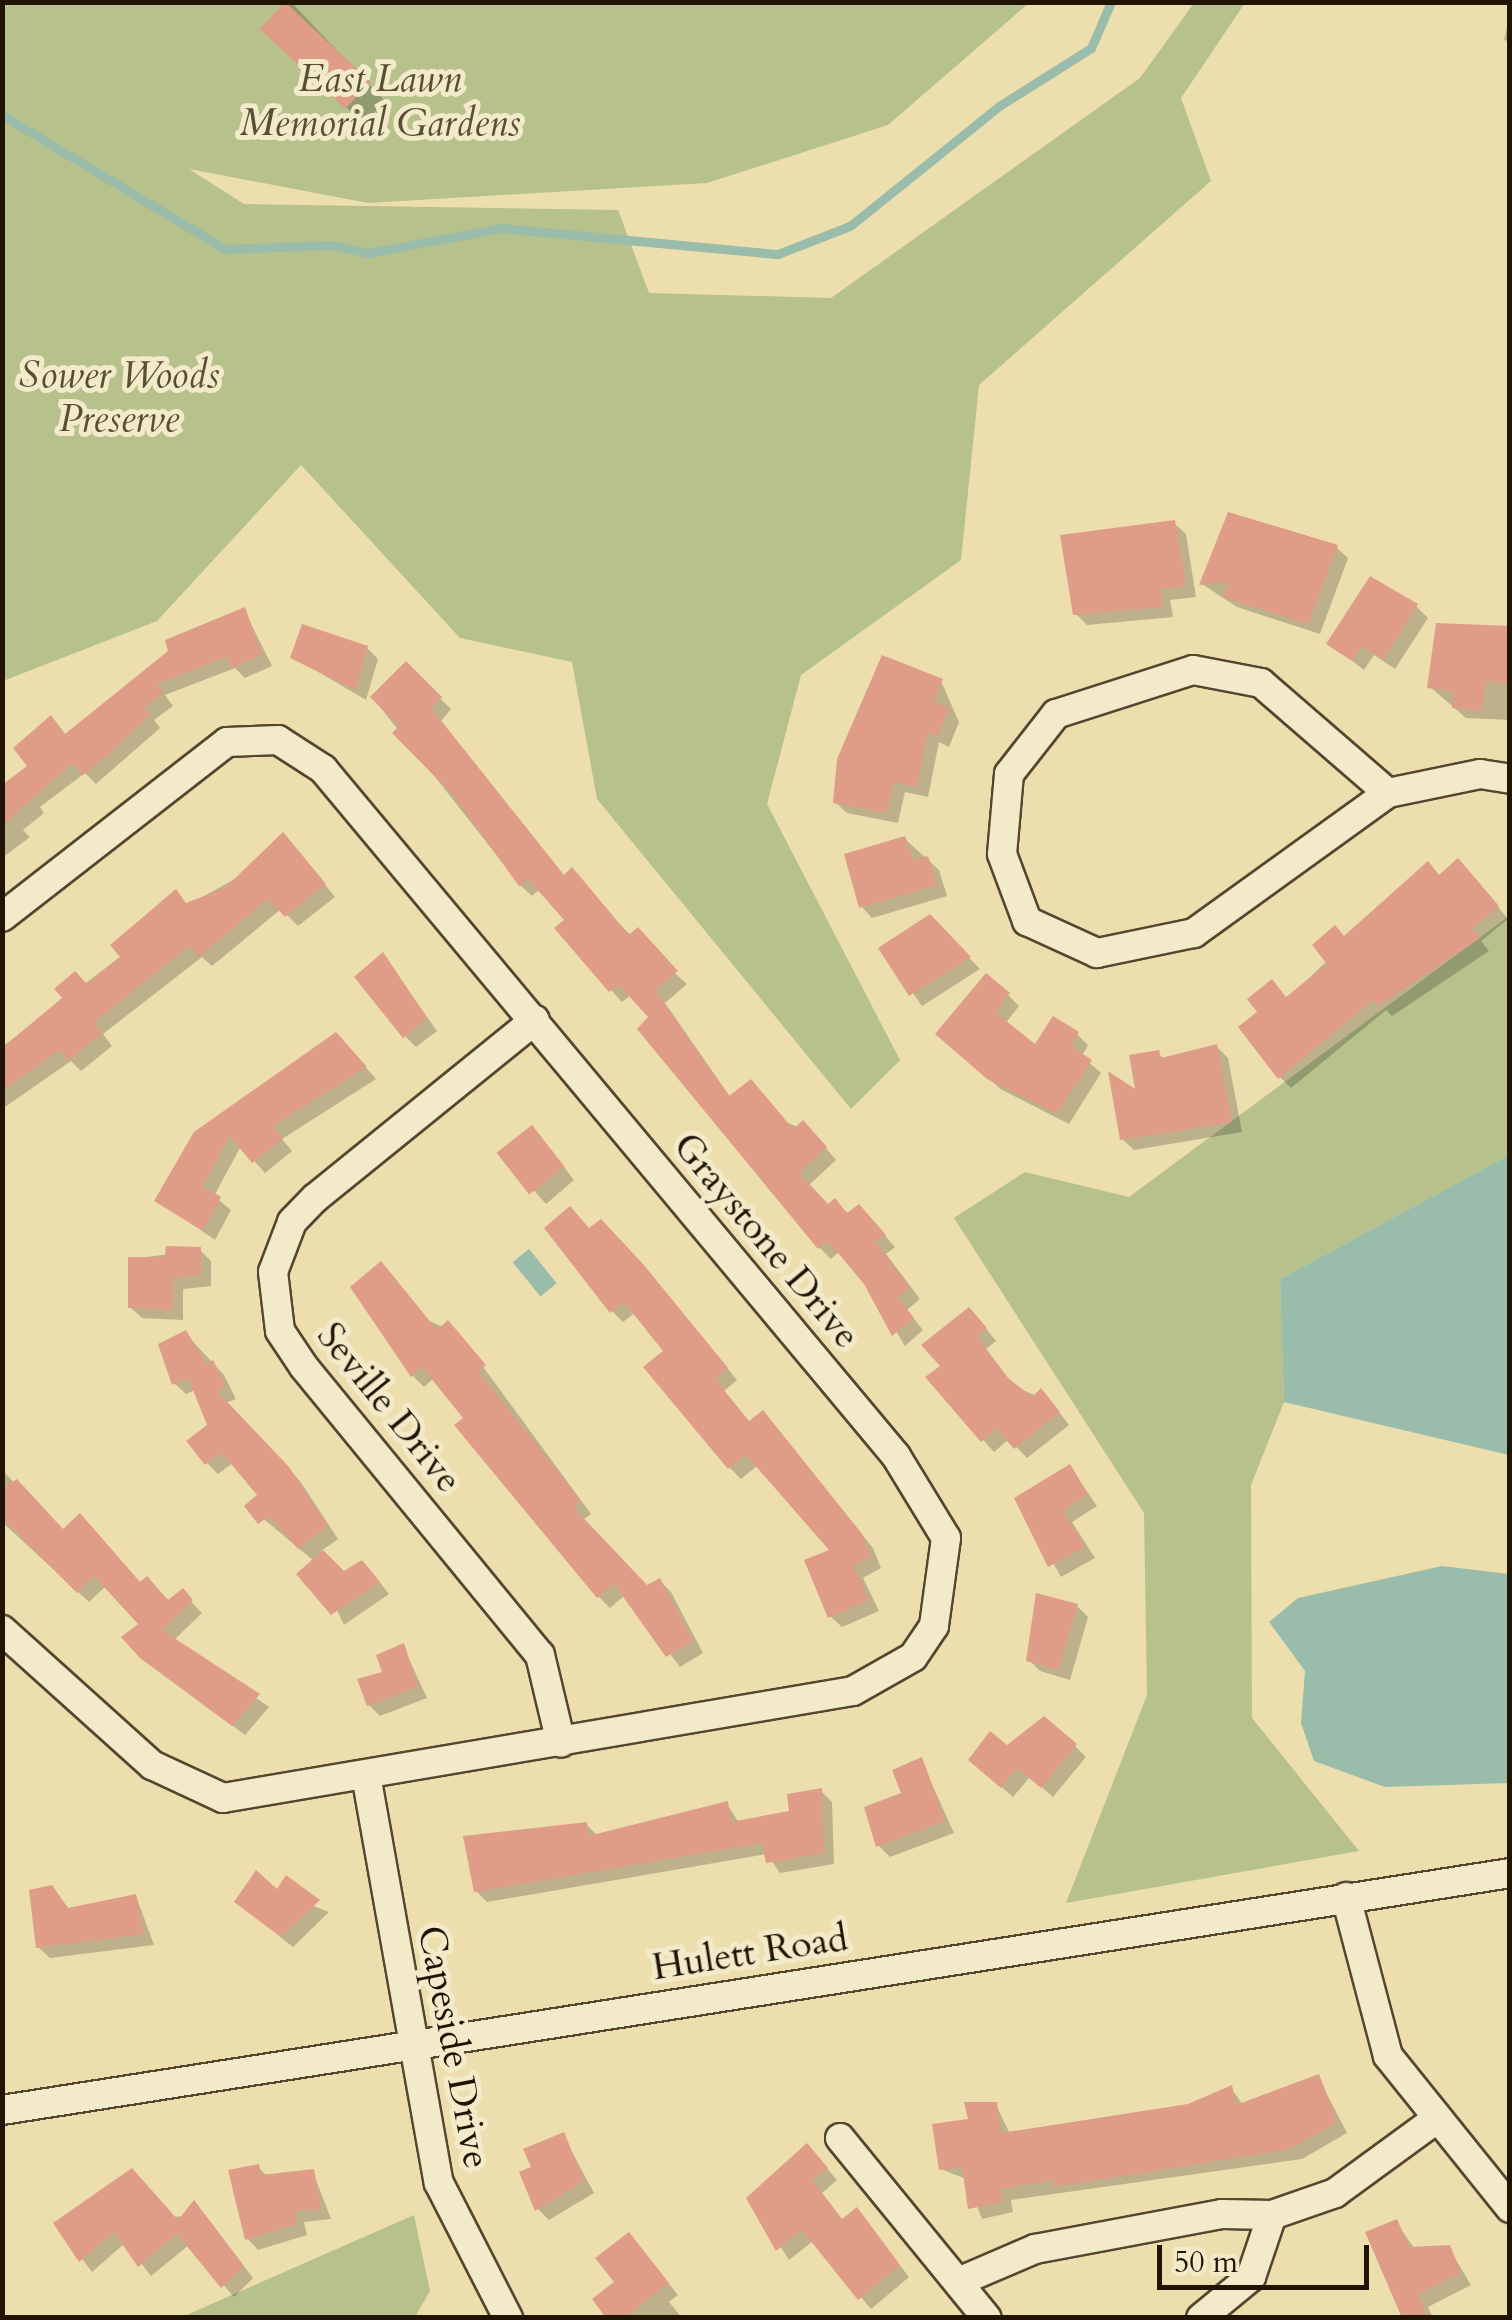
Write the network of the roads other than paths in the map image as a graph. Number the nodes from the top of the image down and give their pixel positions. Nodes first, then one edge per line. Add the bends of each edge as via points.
1 (1510, 778) edge
2 (1388, 794) junction
3 (2, 918) edge
4 (535, 1020) junction
5 (2, 1630) edge
6 (561, 1744) junction
7 (366, 1775) junction
8 (1510, 1873) edge
9 (1346, 1897) junction
10 (411, 2044) junction
11 (2, 2110) edge
12 (1438, 2118) junction
13 (840, 2138) dead end
14 (1510, 2208) edge
15 (1272, 2215) junction
16 (958, 2282) junction
17 (508, 2318) edge
18 (987, 2318) edge
19 (1202, 2318) edge

1 - 2 street via 1480,774
2 - 2 street via 1194,933 1098,953 1027,921 1002,854 1010,774 1056,714 1193,670 1261,683
3 - 4 street, Graystone Drive via 227,742 278,740 323,769
4 - 6 street, Seville Drive via 315,1198 292,1222 272,1272 280,1331 304,1367 540,1655
4 - 6 street, Graystone Drive via 896,1456 946,1538 934,1626 888,1677 801,1704
5 - 7 street, Graystone Drive via 192,1790 223,1798
6 - 7 street, Graystone Drive
7 - 10 street, Capeside Drive
8 - 9 street, Hulett Road
9 - 10 street, Hulett Road
9 - 12 street via 1388,2056
10 - 11 street, Hulett Road
10 - 17 street, Capeside Drive via 450,2216
12 - 14 street
12 - 15 street via 1334,2193
13 - 16 street
15 - 16 street via 1222,2214 1035,2249
15 - 19 street via 1251,2277
16 - 18 street

